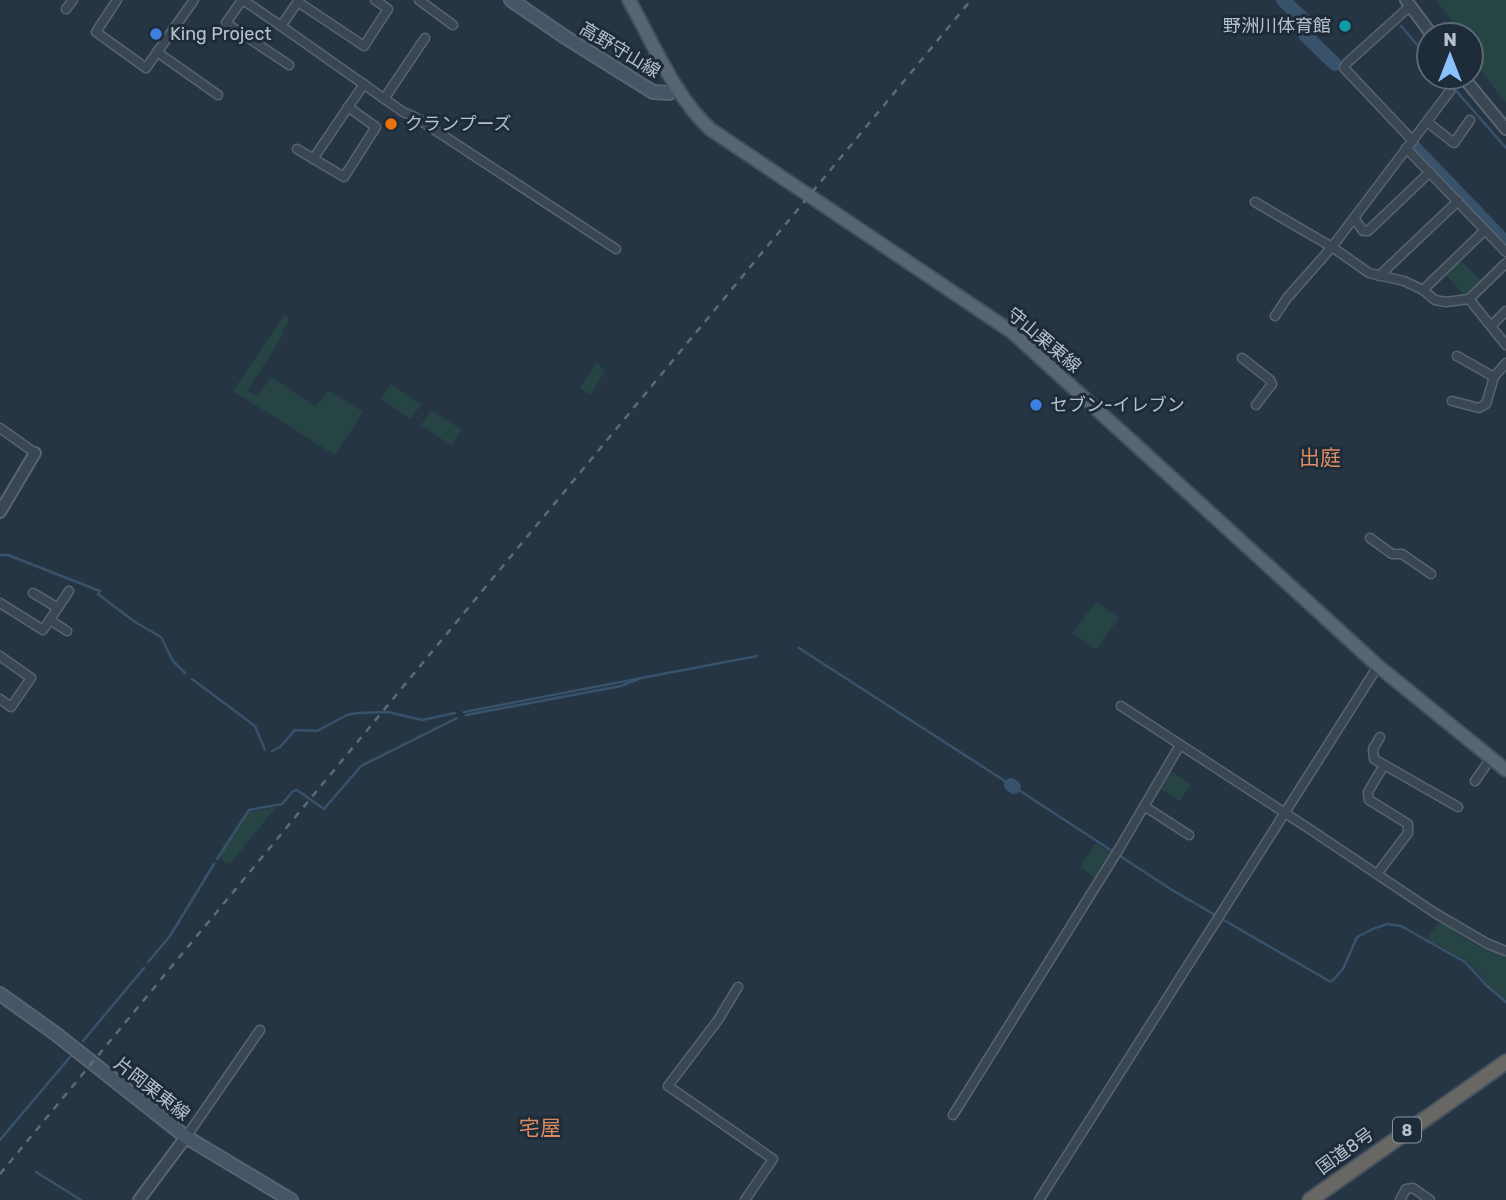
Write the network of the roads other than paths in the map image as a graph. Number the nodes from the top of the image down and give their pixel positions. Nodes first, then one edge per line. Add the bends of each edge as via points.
1 (73, 0) edge
2 (117, 0) edge
3 (194, 0) edge
4 (243, 0) edge
5 (375, 0) edge
6 (419, 0) edge
7 (511, 0) edge
8 (629, 0) edge
9 (299, 1) edge
10 (1408, 3) edge
11 (66, 9) dead end
12 (1422, 21) edge
13 (453, 25) dead end
14 (281, 26) junction
15 (425, 38) dead end
16 (157, 52) junction
17 (289, 65) dead end
18 (364, 84) junction
19 (678, 89) junction
20 (1449, 91) edge
21 (1475, 91) edge
22 (218, 95) dead end
23 (384, 99) junction
24 (348, 107) junction
25 (1471, 120) dead end
26 (1427, 122) junction
27 (1506, 129) edge
28 (1413, 141) junction
29 (1406, 148) junction
30 (296, 149) dead end
31 (313, 159) junction
32 (1430, 172) junction
33 (1458, 201) junction
34 (1255, 202) dead end
35 (1354, 218) junction
36 (1485, 230) junction
37 (1332, 247) junction
38 (616, 248) dead end
39 (1506, 251) edge
40 (1506, 263) edge
41 (1379, 276) junction
42 (1423, 290) junction
43 (1469, 299) junction
44 (1506, 311) edge
45 (1275, 316) dead end
46 (1490, 326) junction
47 (1506, 345) edge
48 (1457, 356) dead end
49 (1242, 358) dead end
50 (1506, 363) edge
51 (1494, 377) junction
52 (1452, 401) dead end
53 (1256, 405) dead end
54 (0, 428) edge
55 (35, 453) joint
56 (2, 505) edge
57 (1370, 538) dead end
58 (1431, 573) dead end
59 (69, 591) dead end
60 (33, 593) dead end
61 (0, 603) edge
62 (58, 608) junction
63 (51, 620) junction
64 (67, 631) dead end
65 (0, 656) edge
66 (1378, 666) junction
67 (0, 699) edge
68 (1121, 706) dead end
69 (1380, 737) dead end
70 (1180, 746) junction
71 (1491, 758) junction
72 (1384, 765) junction
73 (1506, 770) edge
74 (1475, 781) dead end
75 (1144, 806) junction
76 (1458, 807) dead end
77 (1285, 813) junction
78 (1189, 835) dead end
79 (1377, 874) junction
80 (1506, 951) edge
81 (738, 987) dead end
82 (0, 995) edge
83 (260, 1030) dead end
84 (1506, 1062) edge
85 (953, 1115) dead end
86 (186, 1137) junction
87 (139, 1200) edge
88 (291, 1200) edge
89 (745, 1200) edge
90 (1039, 1200) edge
91 (1310, 1200) edge
92 (1400, 1200) edge
93 (1430, 1200) edge

1 - 11 street
2 - 16 street via 96,32 146,68
3 - 16 street
4 - 14 street
4 - 17 street via 226,23
5 - 9 street via 388,9 364,46
6 - 13 street
7 - 19 main road, 高野守山線 via 653,92
8 - 19 main road, 守山栗東線
9 - 14 street
10 - 12 street
10 - 28 street via 1344,68
14 - 18 street
15 - 23 street
16 - 22 street
18 - 23 street
18 - 24 street
19 - 66 main road, 守山栗東線 via 710,129 1012,332
20 - 26 street
21 - 27 street
23 - 38 street
24 - 31 street
24 - 31 street via 376,127 344,177
25 - 26 street via 1454,143
26 - 28 street
28 - 29 street
29 - 32 street
29 - 35 street
30 - 31 street
32 - 33 street
32 - 35 street via 1368,231
33 - 36 street
33 - 41 street
34 - 37 street
35 - 37 street
36 - 39 street
36 - 42 street
37 - 41 street
37 - 45 street
40 - 43 street
41 - 42 street
42 - 43 street via 1435,300
43 - 46 street
44 - 46 street
46 - 47 street
48 - 51 street
49 - 53 street via 1272,384
50 - 51 street
51 - 52 street via 1486,404 1479,408
54 - 55 street
55 - 56 street
57 - 58 street
59 - 62 street
60 - 62 street
61 - 63 street via 43,631
62 - 63 street
63 - 64 street
65 - 67 street via 31,678 11,707
66 - 71 main road, 守山栗東線
66 - 77 street
68 - 70 street
69 - 72 street via 1374,759
70 - 75 street
70 - 77 street
71 - 73 main road, 守山栗東線
71 - 74 street
72 - 76 street
72 - 79 street via 1368,792 1369,800 1408,824 1408,833
75 - 78 street
75 - 85 street
77 - 79 street
77 - 90 street
79 - 80 street via 1434,913
81 - 89 street via 668,1086 773,1159
82 - 86 main road, 片岡栗東線
83 - 86 street
84 - 91 highway, 国道8号 / 8
86 - 87 street
86 - 88 main road, 片岡栗東線
92 - 93 street via 1406,1189 1413,1188

